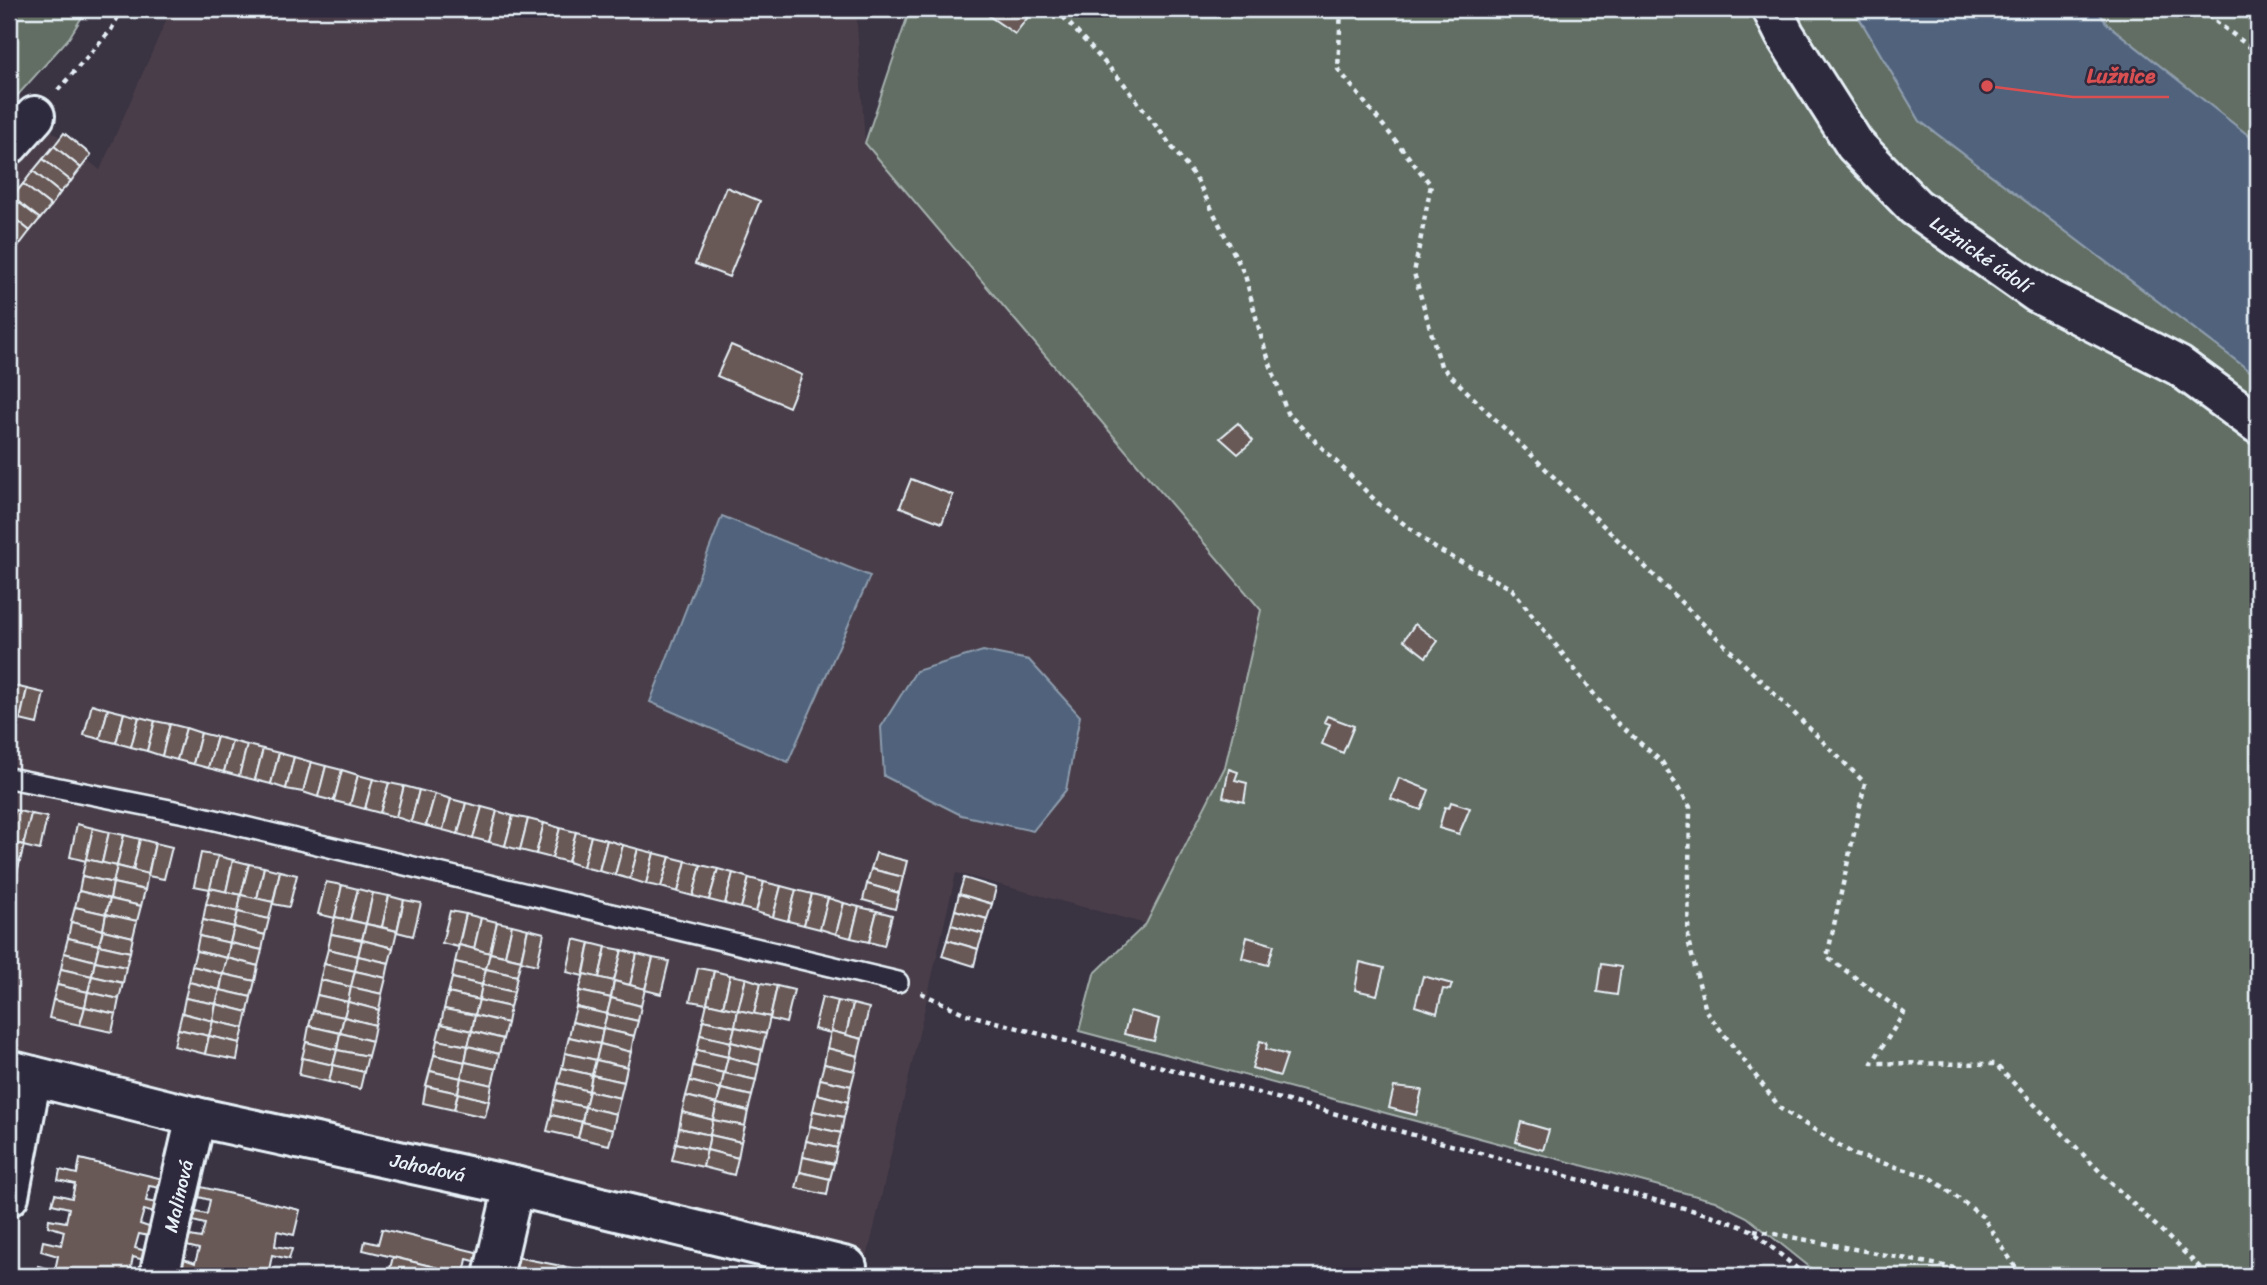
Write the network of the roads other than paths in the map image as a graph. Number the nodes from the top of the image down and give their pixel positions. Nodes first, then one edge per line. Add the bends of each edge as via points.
1 (1772, 9) edge
2 (35, 116) road end
3 (9, 145) edge
4 (2258, 424) edge
5 (9, 778) edge
6 (898, 982) road end
7 (20, 1073) edge
8 (196, 1116) junction
9 (514, 1186) junction
10 (9, 1196) edge
11 (847, 1267) dead end
12 (159, 1276) edge
13 (493, 1276) edge

1 - 4 street, Lužnické údolí via 1855,145 1915,207 2037,293 2179,366
2 - 3 street
5 - 6 lane via 190,814
7 - 8 street, Jahodová
7 - 10 street
8 - 9 street, Jahodová
8 - 12 street, Malinová
9 - 11 street, Jahodová
9 - 13 street

